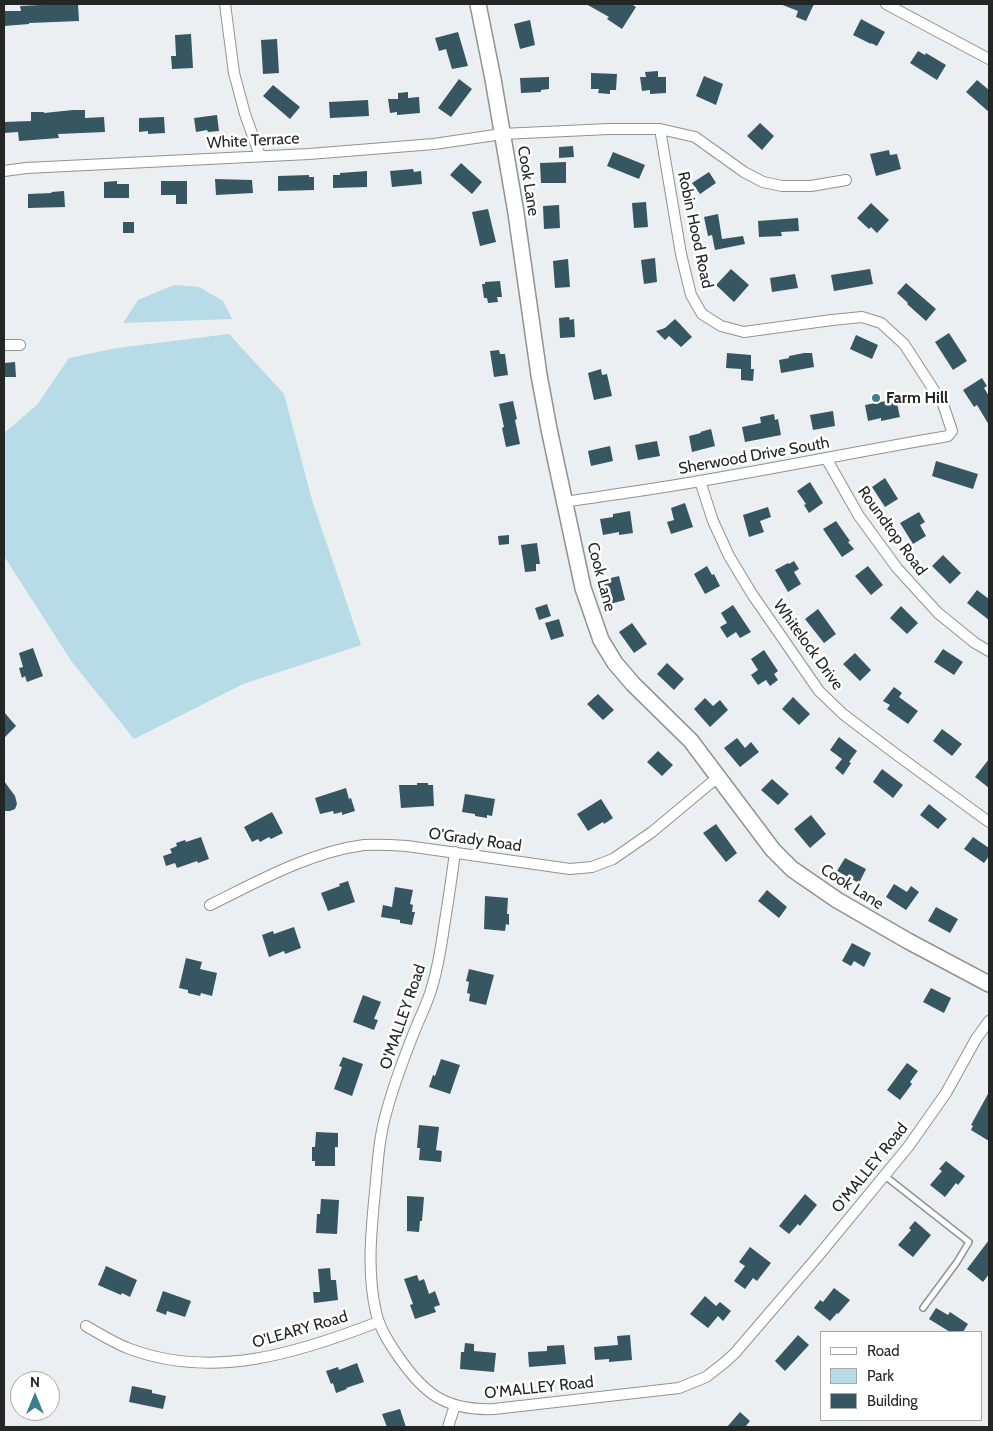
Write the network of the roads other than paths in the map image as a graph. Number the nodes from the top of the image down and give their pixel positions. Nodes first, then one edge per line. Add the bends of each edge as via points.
1 (226, 4) edge
2 (478, 4) edge
3 (886, 4) edge
4 (989, 59) edge
5 (660, 129) junction
6 (502, 134) junction
7 (260, 156) junction
8 (4, 171) edge
9 (846, 180) dead end
10 (20, 344) dead end
11 (4, 345) edge
12 (948, 436) joint
13 (826, 458) junction
14 (700, 481) junction
15 (564, 502) junction
16 (989, 651) edge
17 (718, 777) junction
18 (989, 822) edge
19 (455, 852) junction
20 (210, 905) dead end
21 (989, 984) edge
22 (989, 1021) edge
23 (885, 1175) junction
24 (923, 1308) dead end
25 (378, 1322) junction
26 (86, 1326) dead end
27 (454, 1405) junction
28 (448, 1427) edge

1 - 7 street via 234,73
2 - 6 street, Cook Lane
3 - 4 street
5 - 6 street, White Terrace
5 - 9 street, White Terrace via 696,137 763,182 811,186
5 - 12 street, Robin Hood Road via 681,254 691,295 702,314 721,326 744,332 862,317 881,323 904,344 943,404 952,431
6 - 7 street, White Terrace via 434,144
6 - 15 street, Cook Lane via 544,402
7 - 8 street, White Terrace
10 - 11 street
12 - 13 street, Sherwood Drive South
13 - 14 street, Sherwood Drive South
13 - 16 street, Roundtop Road via 858,516 897,568 938,613
14 - 15 street, Sherwood Drive South
14 - 18 street, Whitelock Drive via 729,556 819,691 850,719
15 - 17 street, Cook Lane via 583,588 601,640 621,670 691,741
17 - 19 street, O'Grady Road via 652,832 613,859 585,869
17 - 21 street, Cook Lane via 773,850 814,886
19 - 20 street, O'Grady Road via 392,844 343,850 296,864
19 - 25 street, O'MALLEY Road via 435,975 387,1109 380,1145 371,1259
22 - 23 street, O'MALLEY Road via 946,1093
23 - 24 lane via 969,1242
23 - 27 street, O'MALLEY Road via 735,1353 706,1376 678,1388 508,1408 480,1410
25 - 26 street, O'LEARY Road via 283,1353 240,1362 205,1363 167,1359 129,1349
25 - 27 street, O'MALLEY Road via 413,1378 430,1393
27 - 28 street

